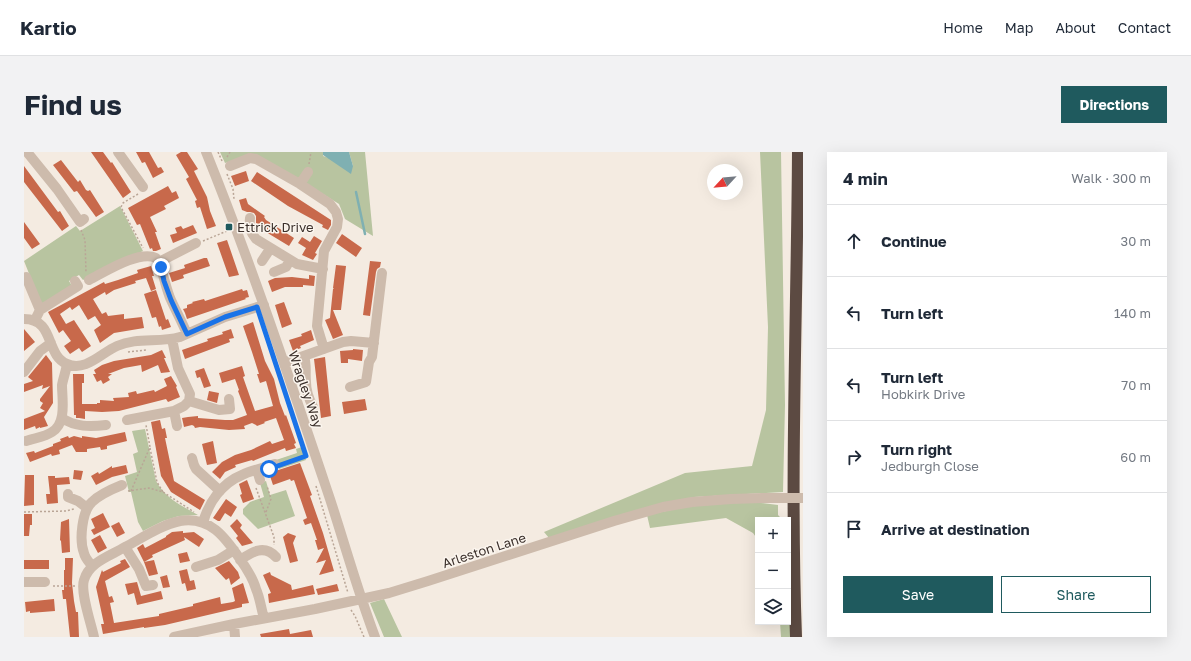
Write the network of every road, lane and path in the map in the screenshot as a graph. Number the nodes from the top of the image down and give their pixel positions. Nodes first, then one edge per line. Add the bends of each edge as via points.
1 (27, 152) edge
2 (118, 152) edge
3 (206, 152) edge
4 (311, 152) edge
5 (798, 152) edge
6 (230, 159) edge
7 (307, 170) joint
8 (300, 184) junction
9 (143, 187) joint
10 (250, 218) dead end
11 (82, 221) joint
12 (229, 231) dead end
13 (196, 243) joint
14 (270, 249) junction
15 (147, 255) junction
16 (290, 260) junction
17 (262, 261) dead end
18 (159, 262) junction
19 (323, 269) junction
20 (274, 272) dead end
21 (382, 273) dead end
22 (26, 277) dead end
23 (89, 280) joint
24 (75, 281) dead end
25 (264, 305) junction
26 (40, 310) junction
27 (24, 318) edge
28 (35, 320) junction
29 (187, 334) junction
30 (172, 339) junction
31 (51, 343) junction
32 (374, 343) junction
33 (324, 349) junction
34 (151, 350) dead end
35 (128, 352) dead end
36 (304, 356) junction
37 (284, 363) junction
38 (67, 364) junction
39 (24, 372) edge
40 (350, 387) dead end
41 (229, 399) dead end
42 (189, 401) junction
43 (313, 407) dead end
44 (174, 411) junction
45 (144, 416) junction
46 (62, 418) junction
47 (128, 420) dead end
48 (102, 424) dead end
49 (177, 426) dead end
50 (26, 441) dead end
51 (150, 447) junction
52 (314, 453) junction
53 (192, 458) dead end
54 (276, 465) joint
55 (258, 477) junction
56 (120, 486) joint
57 (316, 486) dead end
58 (131, 491) junction
59 (220, 491) junction
60 (163, 492) junction
61 (68, 494) dead end
62 (803, 498) edge
63 (86, 509) junction
64 (24, 512) edge
65 (266, 512) junction
66 (204, 520) junction
67 (126, 547) junction
68 (234, 550) junction
69 (274, 555) joint
70 (240, 560) junction
71 (92, 566) junction
72 (196, 567) dead end
73 (24, 582) edge
74 (39, 585) joint
75 (153, 585) dead end
76 (83, 586) junction
77 (361, 599) junction
78 (347, 602) junction
79 (264, 618) junction
80 (234, 624) junction
81 (94, 637) edge
82 (174, 637) edge
83 (236, 637) edge
84 (364, 637) edge
85 (375, 637) edge
86 (796, 637) edge

1 - 11 street
2 - 9 street
3 - 25 street, Wragley Way
4 - 7 path
5 - 86 highway via 793,462
6 - 8 street via 256,159
7 - 8 street
8 - 19 street via 330,204 338,219 337,227 324,251
9 - 15 path via 143,191 123,203 121,207
10 - 14 street via 249,227 252,234 256,240
11 - 23 path via 86,274
12 - 13 path
13 - 18 street
14 - 16 street
14 - 17 street
15 - 18 street
15 - 23 street via 121,264
16 - 19 street via 297,264
16 - 20 street via 286,267
18 - 29 street via 171,300
19 - 33 street via 317,326
21 - 32 street
22 - 26 street
24 - 26 street via 78,286
25 - 29 street via 225,317
25 - 37 street, Wragley Way
26 - 28 street
27 - 28 street
28 - 31 street via 47,332
29 - 30 street
30 - 38 street via 131,342 116,346 81,366
30 - 42 street via 178,368 190,394
31 - 38 street via 57,355
31 - 39 street
32 - 33 street via 343,342
32 - 40 street via 366,382
33 - 36 street
34 - 35 path
36 - 37 street
36 - 43 street via 308,394
37 - 52 street, Wragley Way
38 - 46 street via 62,384
41 - 42 street via 230,409 219,410
42 - 44 street
44 - 45 street
44 - 49 street
45 - 47 street
45 - 51 path
46 - 48 street via 69,423 82,426
46 - 50 street via 54,431
51 - 58 path
51 - 60 path via 157,482
52 - 54 path
52 - 77 street, Wragley Way
53 - 59 street via 196,469
54 - 55 street
55 - 59 street via 236,478
55 - 65 path via 254,482
55 - 65 path via 271,499
56 - 58 path via 124,492
56 - 63 street via 92,501
57 - 78 path via 349,593 345,597
58 - 60 path via 150,488
59 - 66 street
60 - 66 path
61 - 63 street via 68,497 78,501
62 - 77 street, Arleston Lane, bridge via 731,499 663,507 428,581
63 - 64 path
63 - 71 street via 82,546
65 - 69 path via 274,537
66 - 67 street via 172,523
66 - 68 street via 218,531
67 - 71 street
67 - 75 street via 140,569 146,586
68 - 70 street
68 - 72 street via 218,560
69 - 70 street via 257,550
70 - 79 street via 250,574
71 - 76 street
73 - 74 street
74 - 76 path
76 - 81 street
77 - 78 street, Arleston Lane
77 - 85 street, Wragley Way
78 - 79 street, Arleston Lane
78 - 84 path
79 - 80 street, Arleston Lane
80 - 82 street, Arleston Lane
80 - 83 street

